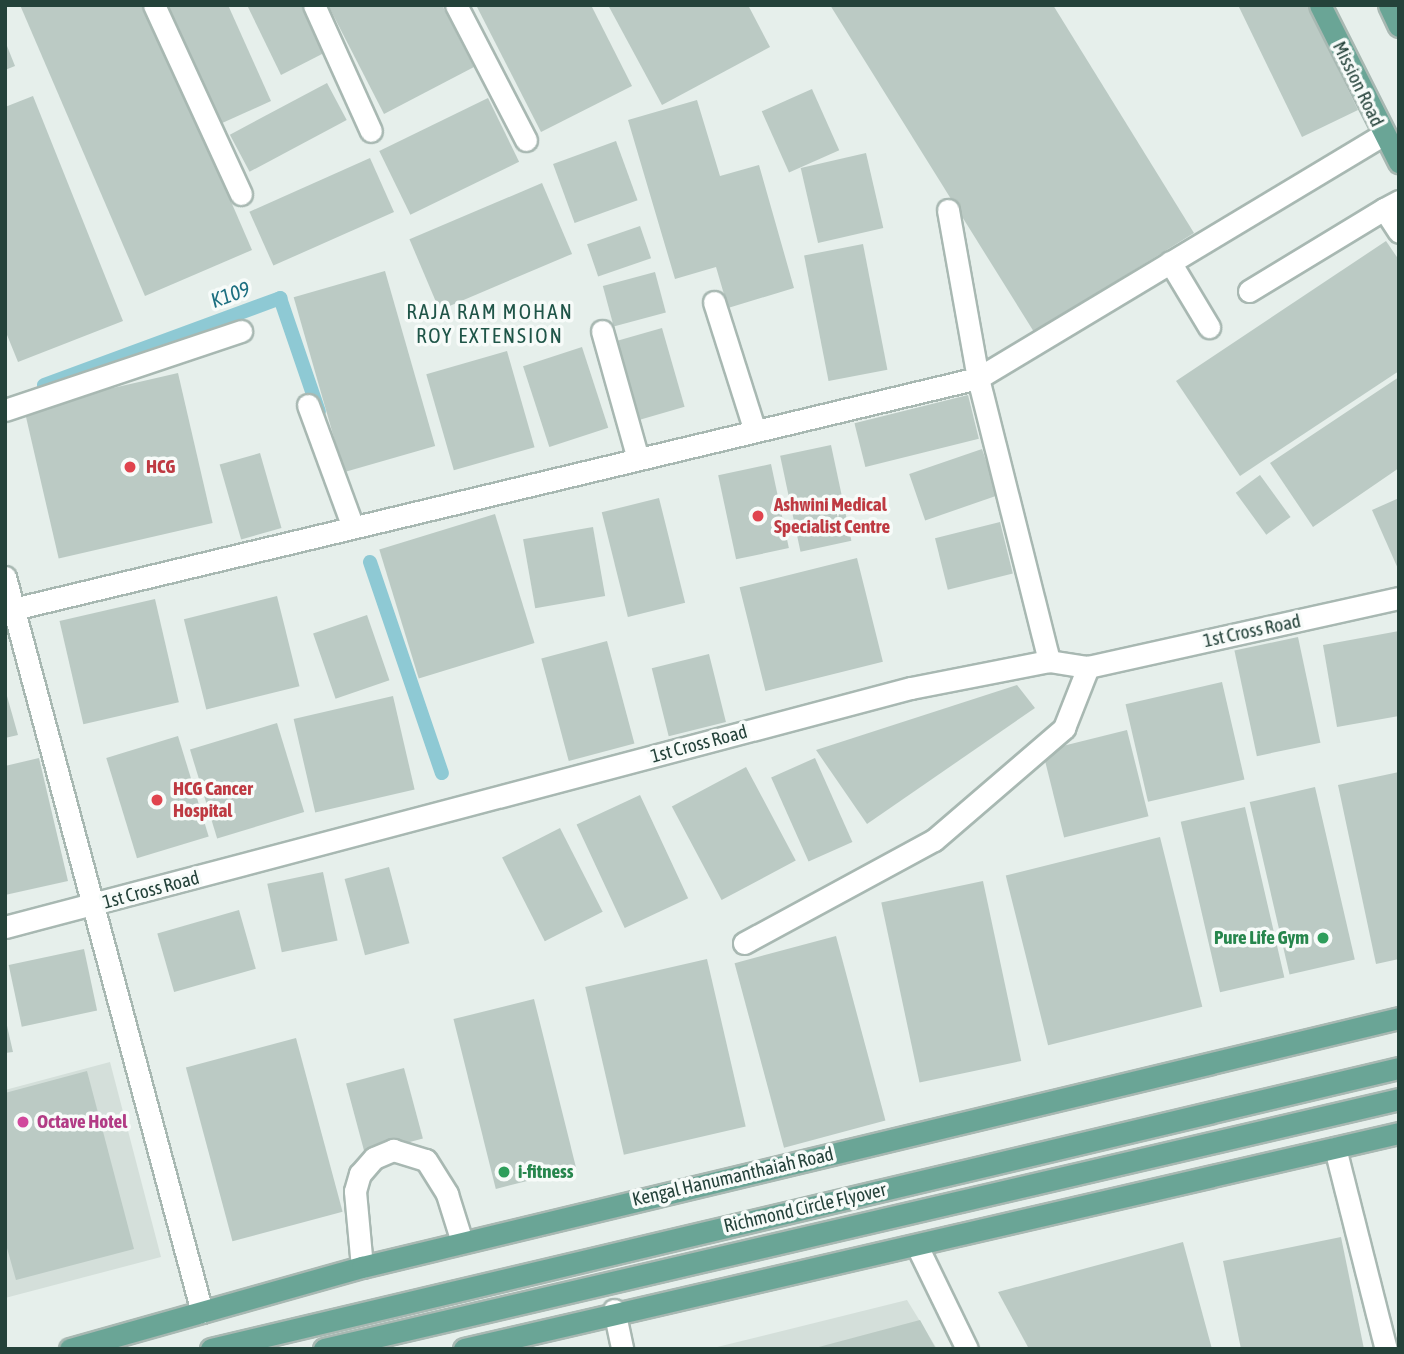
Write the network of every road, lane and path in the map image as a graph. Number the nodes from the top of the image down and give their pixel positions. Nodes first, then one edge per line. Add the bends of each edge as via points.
1 (155, 5) edge
2 (314, 5) edge
3 (456, 5) edge
4 (1320, 5) edge
5 (1389, 5) edge
6 (1399, 26) edge
7 (371, 131) dead end
8 (1382, 135) junction
9 (526, 140) dead end
10 (1399, 162) edge
11 (241, 194) dead end
12 (1391, 205) edge
13 (948, 210) dead end
14 (1399, 232) edge
15 (1170, 262) junction
16 (1249, 291) dead end
17 (714, 303) dead end
18 (1209, 327) dead end
19 (241, 331) dead end
20 (602, 331) dead end
21 (978, 378) junction
22 (308, 405) dead end
23 (5, 410) edge
24 (755, 431) junction
25 (638, 459) junction
26 (353, 527) junction
27 (5, 577) edge
28 (1399, 598) edge
29 (9, 610) edge
30 (1049, 661) junction
31 (1087, 667) junction
32 (91, 906) junction
33 (5, 927) edge
34 (744, 943) dead end
35 (1399, 1018) edge
36 (1399, 1068) edge
37 (1399, 1099) edge
38 (1399, 1133) edge
39 (1335, 1148) junction
40 (462, 1242) junction
41 (917, 1247) junction
42 (362, 1267) junction
43 (614, 1310) junction
44 (202, 1312) junction
45 (70, 1349) edge
46 (211, 1349) edge
47 (324, 1349) edge
48 (464, 1349) edge
49 (622, 1349) edge
50 (967, 1349) edge
51 (1386, 1349) edge

1 - 11 street
2 - 7 street
3 - 9 street
4 - 8 main road, Mission Road
5 - 6 main road
8 - 10 main road, Mission Road
8 - 15 street
12 - 14 street
12 - 16 street
13 - 21 street
15 - 18 street
15 - 21 street
17 - 24 street
19 - 23 street
20 - 25 street
21 - 24 street
21 - 30 street
22 - 26 street
24 - 25 street
25 - 26 street
26 - 29 street
27 - 29 street
28 - 31 street, 1st Cross Road
29 - 32 street
30 - 31 street, 1st Cross Road
30 - 32 street, 1st Cross Road via 911,688
31 - 34 street via 1064,728 934,841
32 - 33 street, 1st Cross Road
32 - 44 street
35 - 40 main road, Kengal Hanumanthaiah Road
36 - 46 main road, Richmond Circle Flyover
37 - 47 main road, Richmond Circle Flyover
38 - 39 main road
39 - 41 main road
39 - 51 street
40 - 42 main road, Kengal Hanumanthaiah Road
40 - 42 street via 447,1194 426,1160 393,1150 374,1158 358,1182
41 - 43 main road
41 - 50 street
42 - 44 main road, Kengal Hanumanthaiah Road
43 - 48 main road
43 - 49 street
44 - 45 main road, Kengal Hanumanthaiah Road

